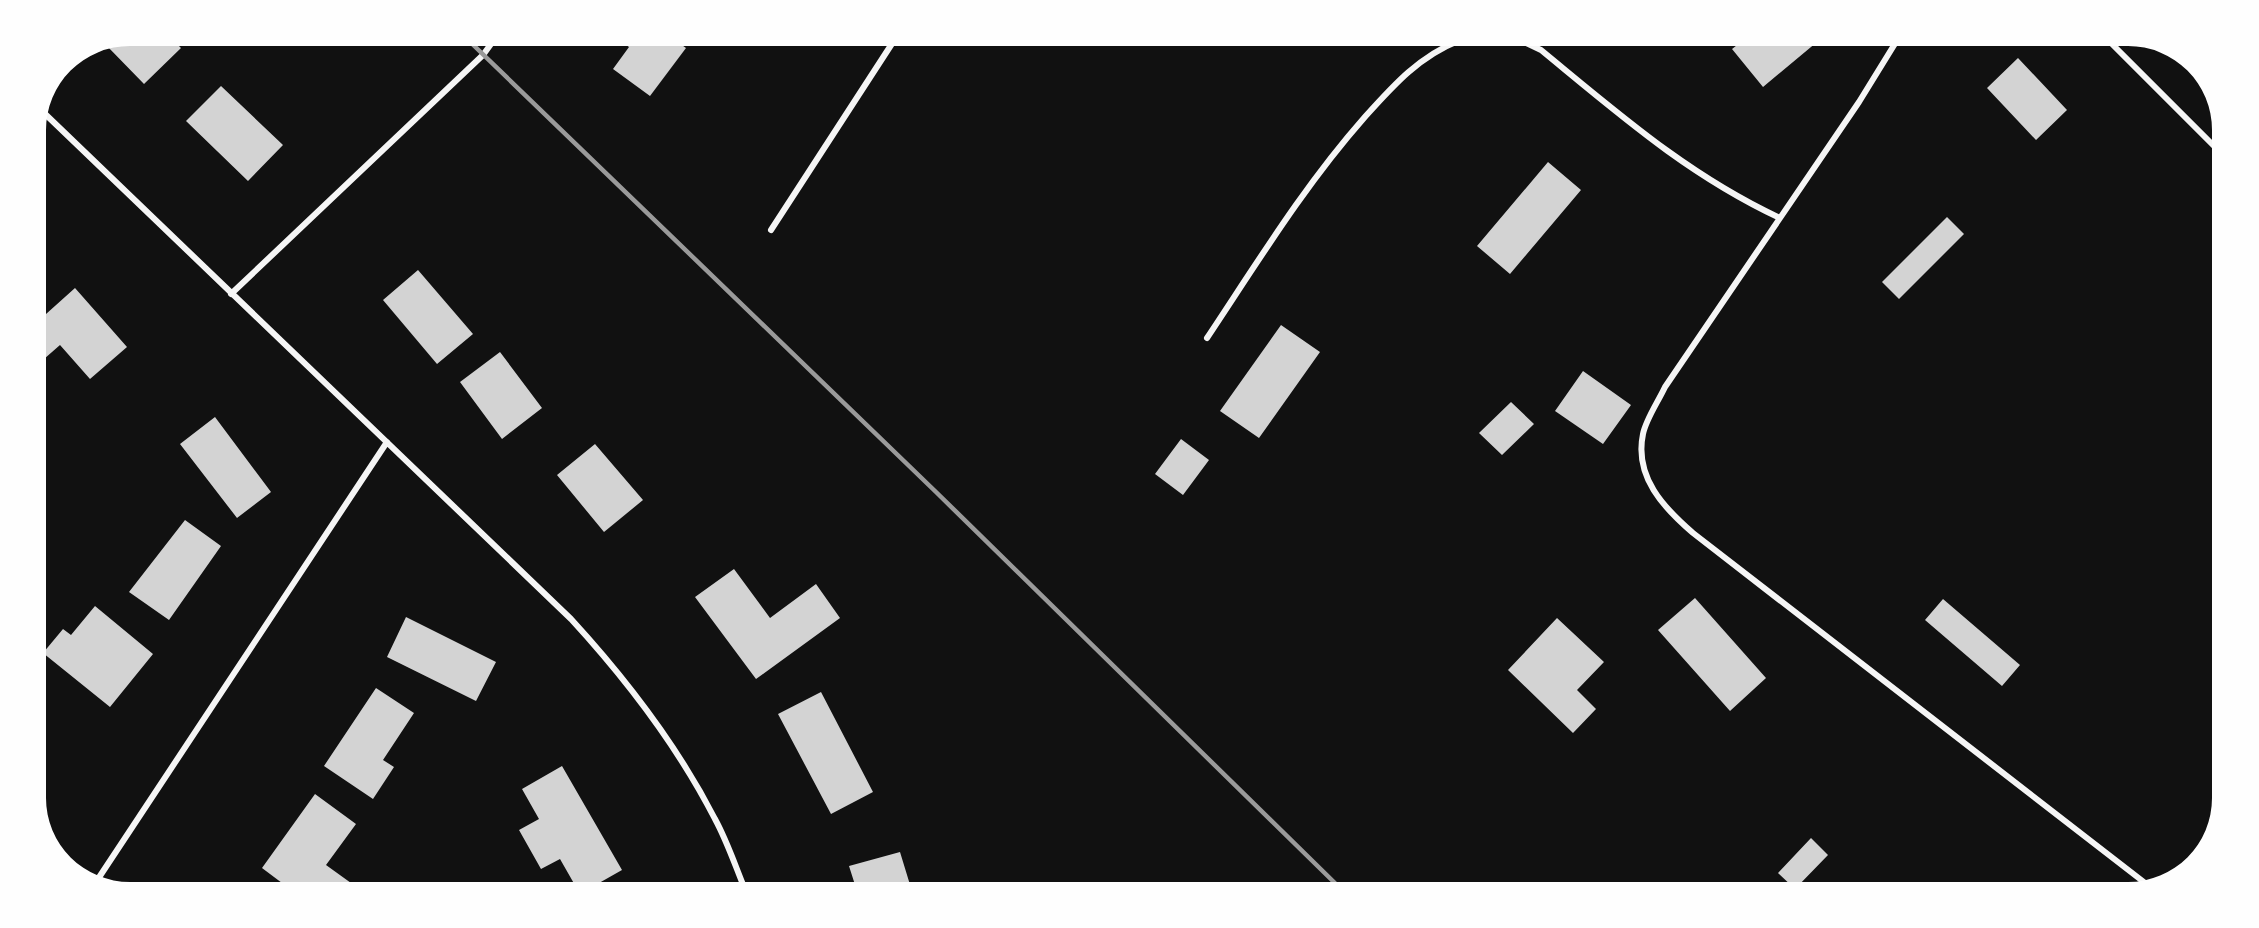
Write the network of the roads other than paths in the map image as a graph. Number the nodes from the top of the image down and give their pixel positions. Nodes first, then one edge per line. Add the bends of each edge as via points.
1 (490, 46) edge
2 (890, 46) edge
3 (1446, 46) edge
4 (1533, 46) edge
5 (1893, 46) edge
6 (2114, 46) edge
7 (48, 117) edge
8 (2212, 144) edge
9 (1780, 218) junction
10 (771, 230) dead end
11 (231, 294) junction
12 (1207, 338) dead end
13 (387, 442) junction
14 (100, 876) edge
15 (2142, 880) edge
16 (742, 882) edge

1 - 11 street
2 - 10 street
3 - 12 street via 1394,84 1330,156
4 - 9 street via 1666,152 1734,196
5 - 9 street
6 - 8 street
7 - 11 street
9 - 15 street via 1665,387 1643,434 1643,464 1649,483 1665,509 1693,533
11 - 13 street
13 - 14 street
13 - 16 street via 571,619 619,672 672,746 716,820

